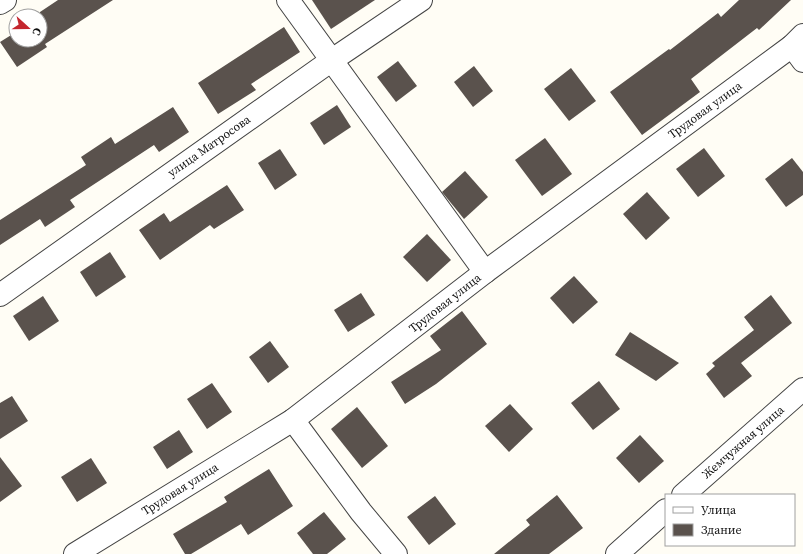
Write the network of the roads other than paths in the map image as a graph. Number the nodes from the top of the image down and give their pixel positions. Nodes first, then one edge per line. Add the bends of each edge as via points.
1 (5, 0) edge
2 (288, 0) edge
3 (421, 0) edge
4 (0, 3) edge
5 (799, 47) edge
6 (332, 60) junction
7 (485, 272) junction
8 (0, 295) edge
9 (803, 389) edge
10 (293, 420) junction
11 (684, 494) edge
12 (665, 511) edge
13 (75, 554) edge
14 (396, 554) edge
15 (617, 554) edge

1 - 4 street
2 - 6 street
3 - 6 street, улица Матросова
5 - 7 street, Трудовая улица
6 - 7 street
6 - 8 street, улица Матросова
7 - 10 street, Трудовая улица
9 - 11 street, Жемчужная улица
10 - 13 street, Трудовая улица
10 - 14 street via 361,512
12 - 15 street

